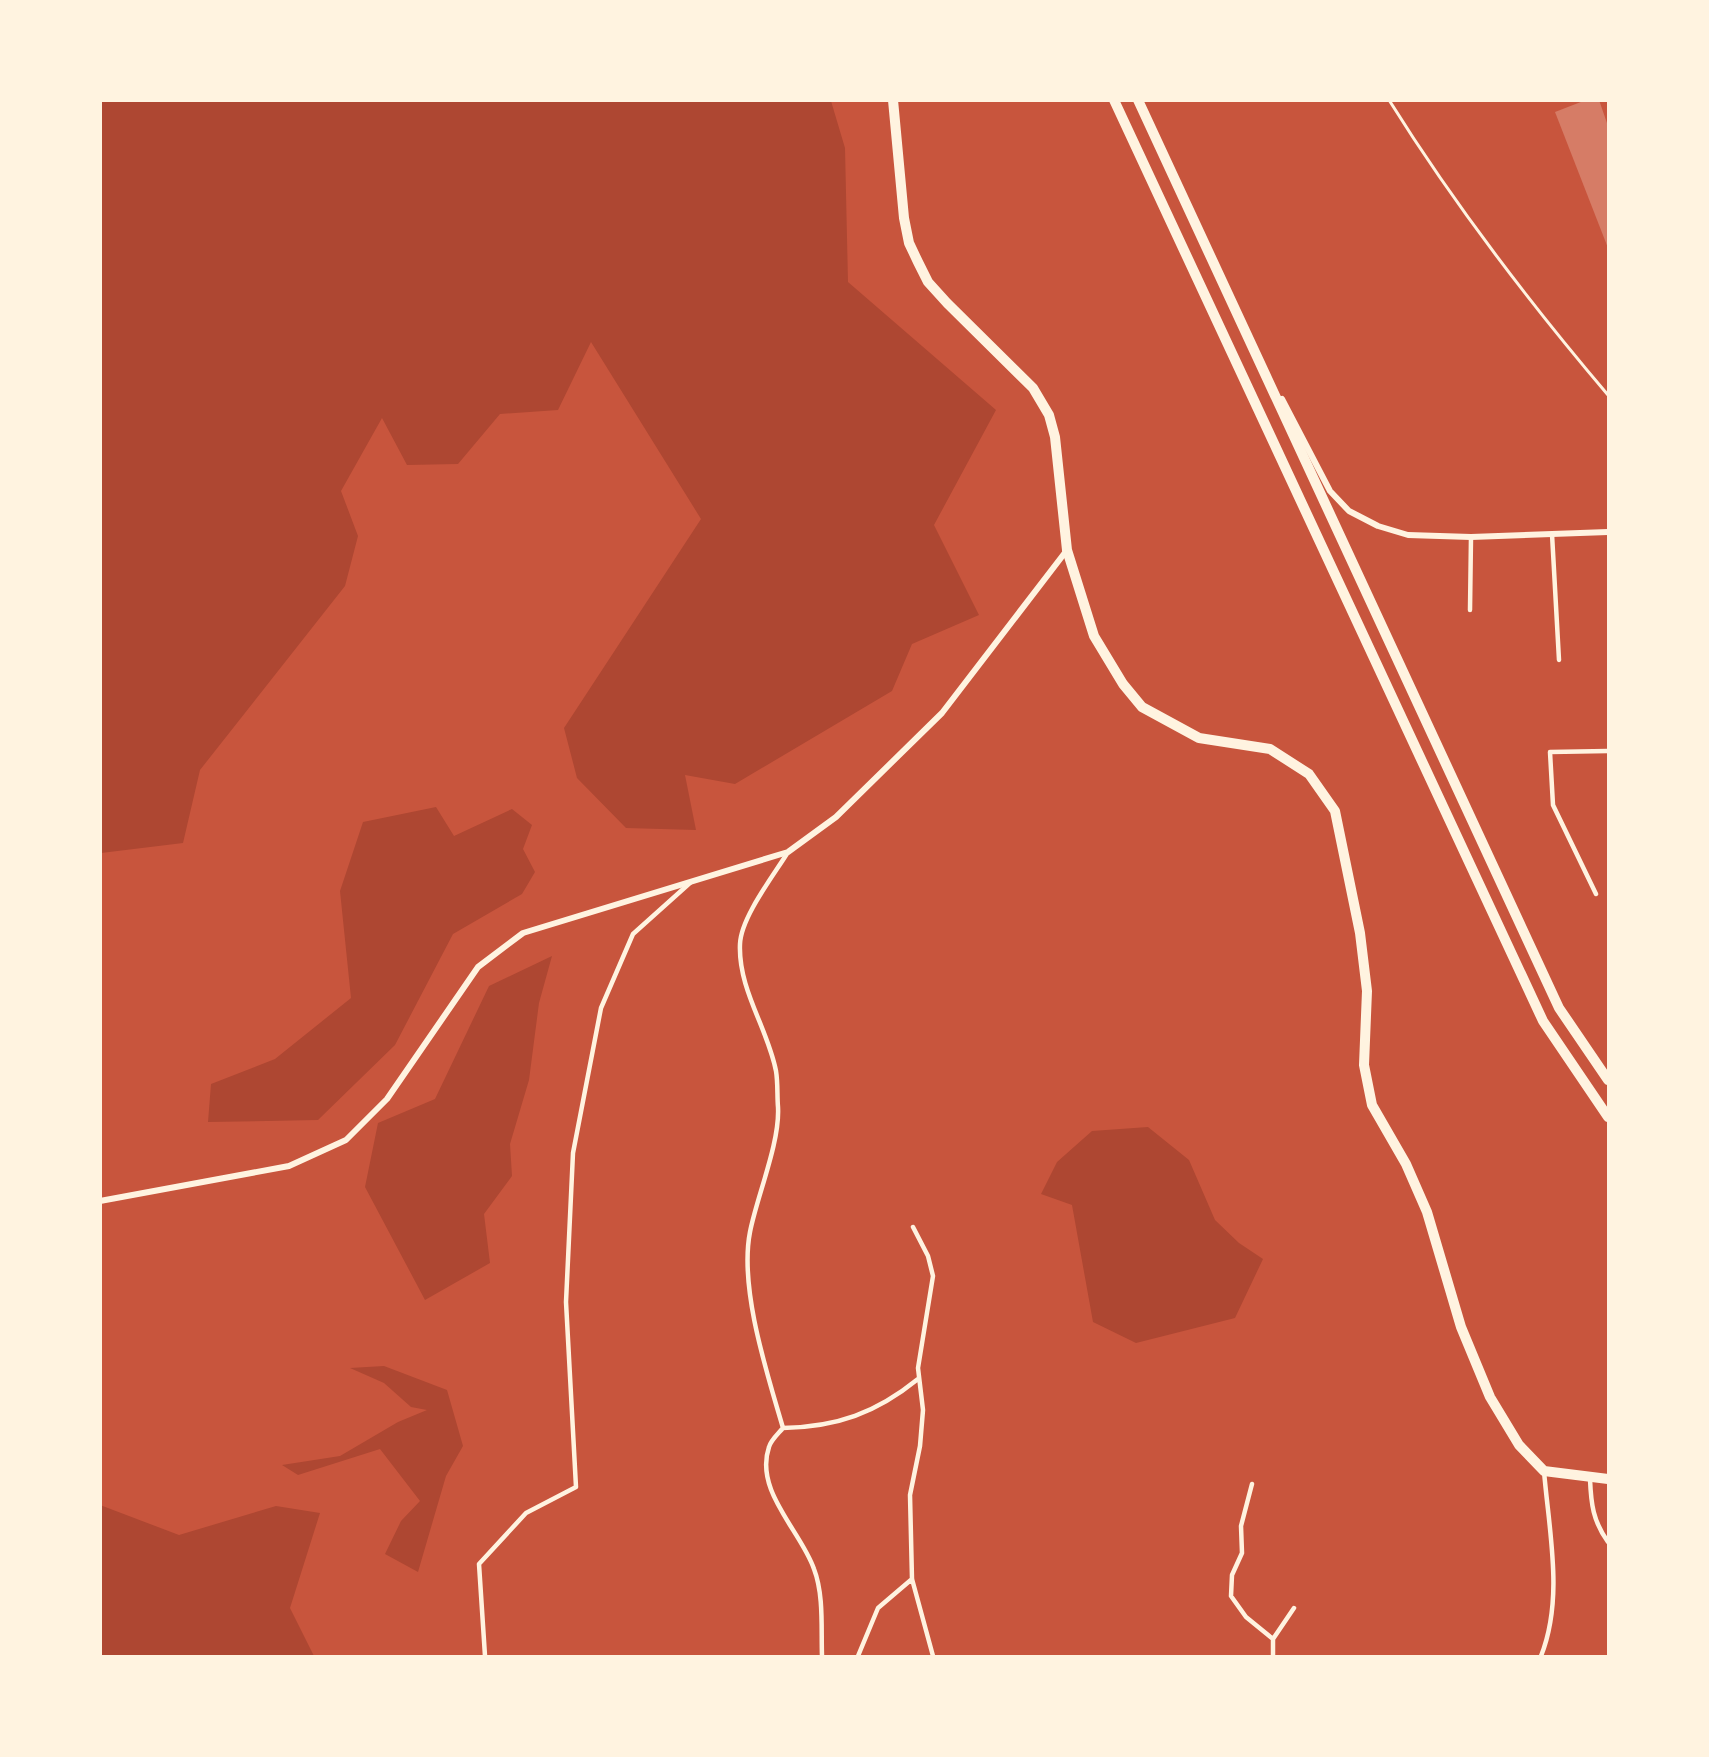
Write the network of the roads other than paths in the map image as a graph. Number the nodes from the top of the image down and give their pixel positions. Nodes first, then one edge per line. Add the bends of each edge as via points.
1 (893, 100) edge
2 (1114, 100) edge
3 (1138, 100) edge
4 (1244, 331) junction
5 (1608, 532) edge
6 (1552, 534) junction
7 (1471, 537) junction
8 (1067, 550) junction
9 (1470, 610) dead end
10 (1559, 660) dead end
11 (1608, 751) edge
12 (788, 852) junction
13 (692, 881) junction
14 (1596, 894) dead end
15 (1608, 1080) edge
16 (1608, 1117) edge
17 (100, 1202) edge
18 (913, 1227) dead end
19 (918, 1379) junction
20 (783, 1428) junction
21 (1544, 1471) junction
22 (1590, 1479) junction
23 (1608, 1479) edge
24 (1252, 1484) dead end
25 (1608, 1542) edge
26 (912, 1579) junction
27 (1294, 1608) dead end
28 (1273, 1639) junction
29 (485, 1656) edge
30 (822, 1656) edge
31 (858, 1656) edge
32 (933, 1656) edge
33 (1274, 1656) edge
34 (1541, 1656) edge

1 - 8 street via 898,179 909,243 928,282 1033,388 1049,415 1055,437
2 - 16 street via 1543,1021
3 - 4 street
4 - 7 street via 1330,492 1349,511 1408,535
4 - 15 street via 1559,1008
5 - 6 street
6 - 7 street
6 - 10 lane
7 - 9 lane
8 - 12 street via 942,713 844,810
8 - 21 street via 1094,636 1142,707 1199,738 1270,749 1309,774 1335,811 1360,933 1367,991 1364,1065 1372,1105 1406,1164 1427,1212 1461,1327 1490,1397 1519,1445
11 - 14 lane via 1550,752 1553,805
12 - 13 street
12 - 20 lane via 746,922 740,944 745,981 776,1071 778,1112 750,1233 747,1278
13 - 17 street via 523,933 478,967 387,1099 346,1140 289,1166
13 - 29 lane via 633,934 601,1008 573,1153 566,1302 576,1487 526,1513 479,1564
18 - 19 lane via 933,1276
19 - 20 lane via 895,1398 844,1422
19 - 26 lane via 923,1410 910,1496
20 - 30 lane via 769,1446 767,1466 772,1493 815,1571
21 - 22 street
21 - 34 lane via 1555,1592 1548,1640
22 - 23 street
22 - 25 lane via 1593,1514
24 - 28 lane via 1241,1526 1242,1552 1232,1575 1231,1596 1246,1617
26 - 31 lane via 878,1608
26 - 32 lane
27 - 28 lane
28 - 33 lane

